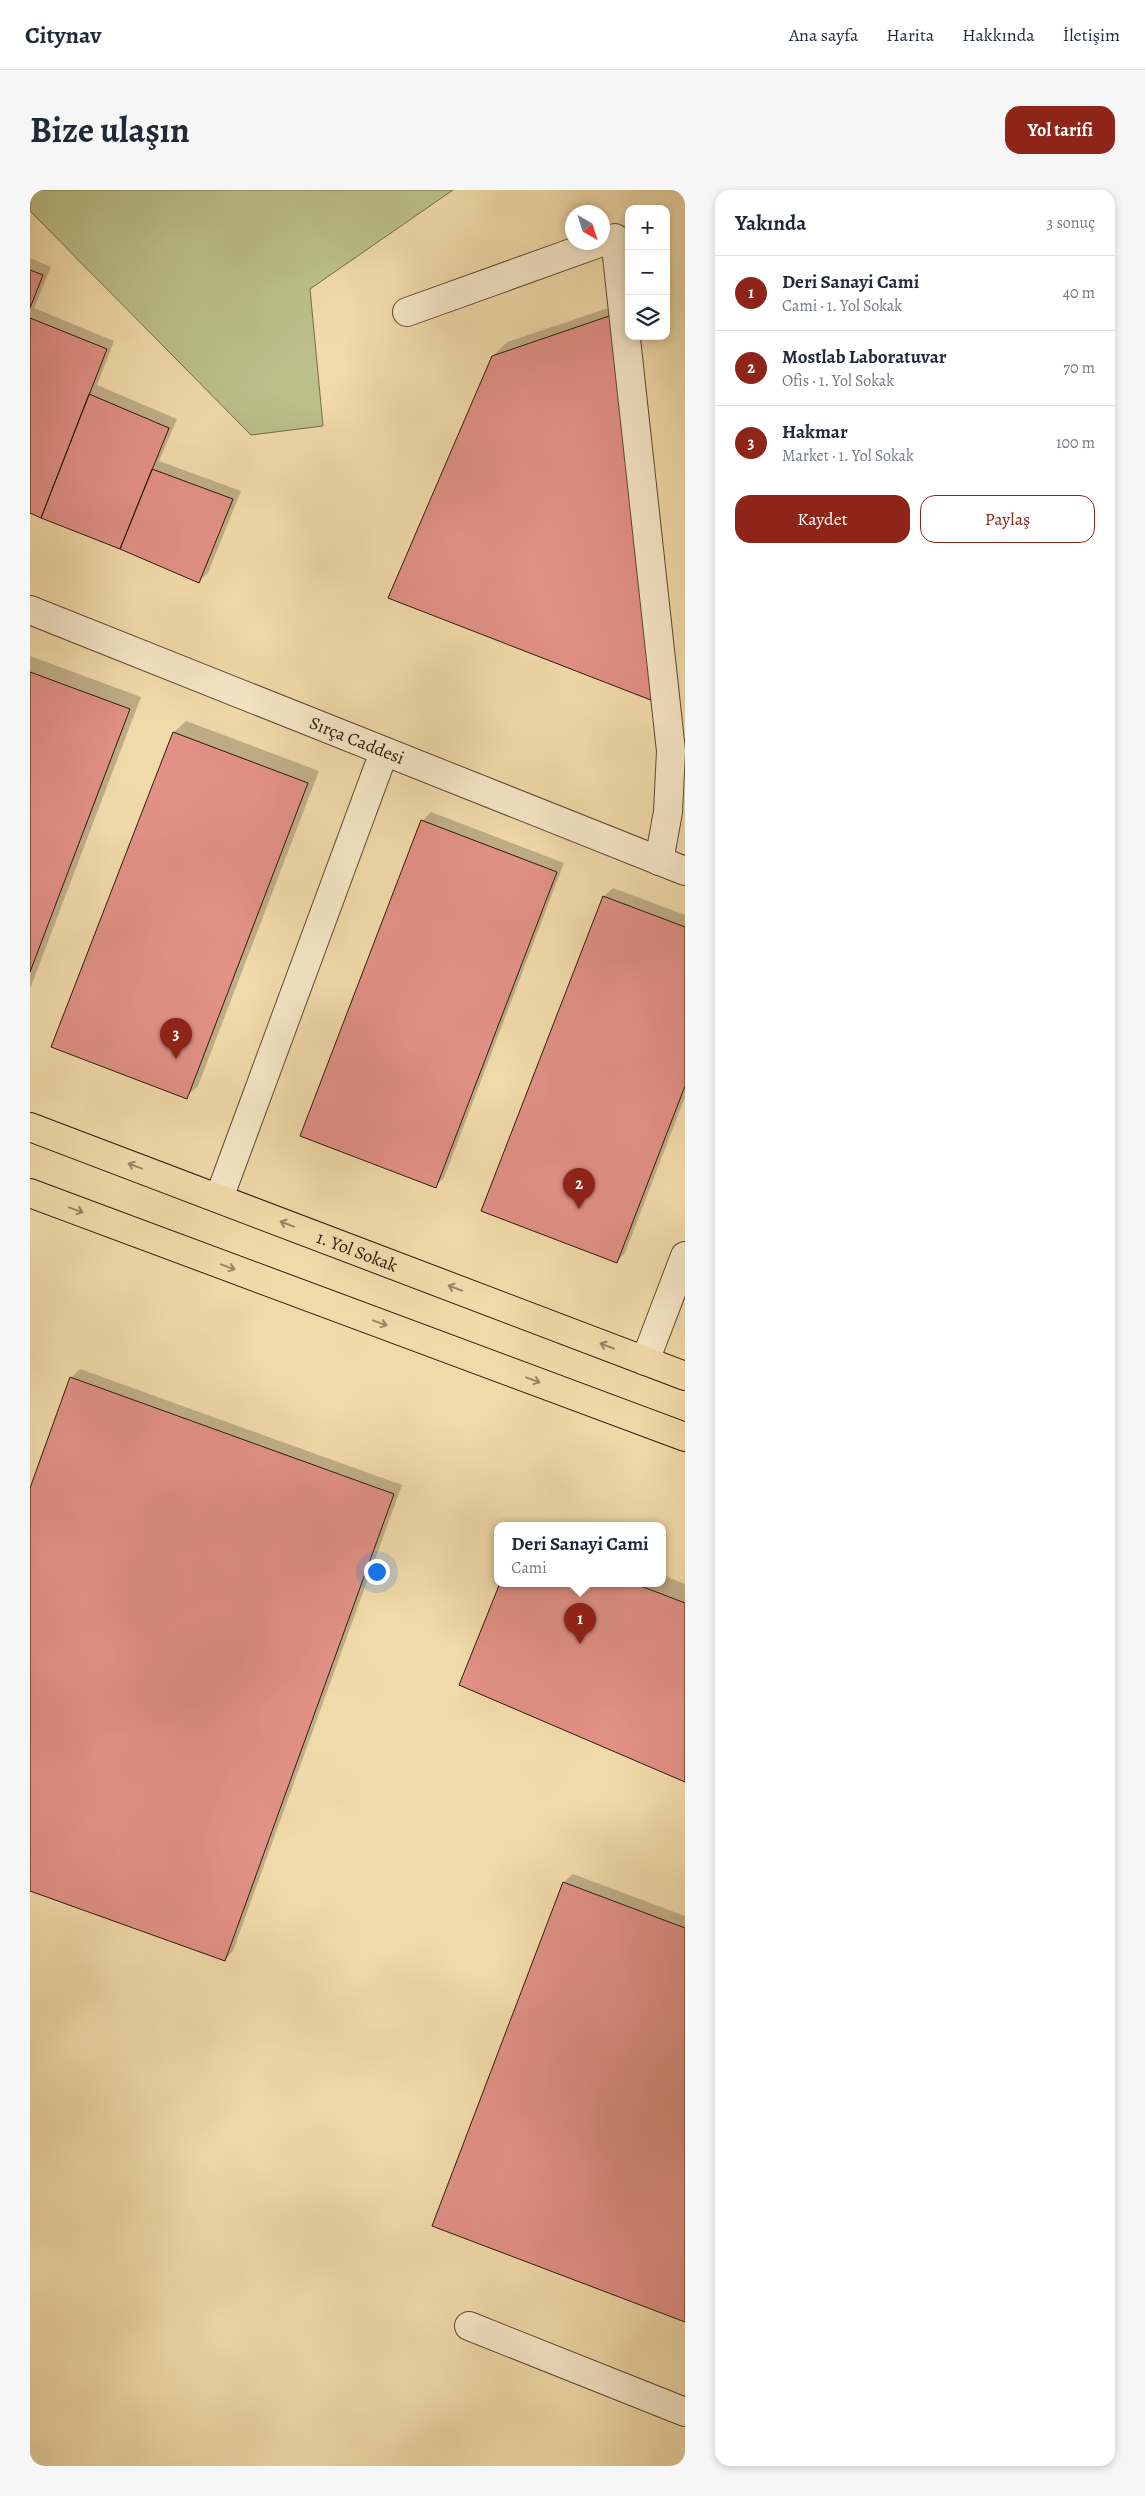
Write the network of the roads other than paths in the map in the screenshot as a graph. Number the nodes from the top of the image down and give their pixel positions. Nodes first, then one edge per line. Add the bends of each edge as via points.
1 (610, 240) edge
2 (580, 250) edge
3 (406, 312) dead end
4 (30, 610) edge
5 (384, 752) junction
6 (659, 861) junction
7 (685, 871) edge
8 (30, 1127) edge
9 (30, 1193) edge
10 (219, 1198) junction
11 (685, 1256) edge
12 (645, 1361) junction
13 (685, 1376) edge
14 (685, 1437) edge
15 (469, 2326) dead end
16 (685, 2412) edge

1 - 6 street via 615,238 671,751 668,812
2 - 3 street
4 - 5 street, Sırça Caddesi
5 - 6 street, Sırça Caddesi
5 - 10 street
6 - 7 street, Sırça Caddesi
10 -> 8 main road, 1. Yol Sokak
9 -> 14 main road
12 -> 10 main road, 1. Yol Sokak
11 - 12 street
12 - 13 main road, 1. Yol Sokak
15 - 16 street

